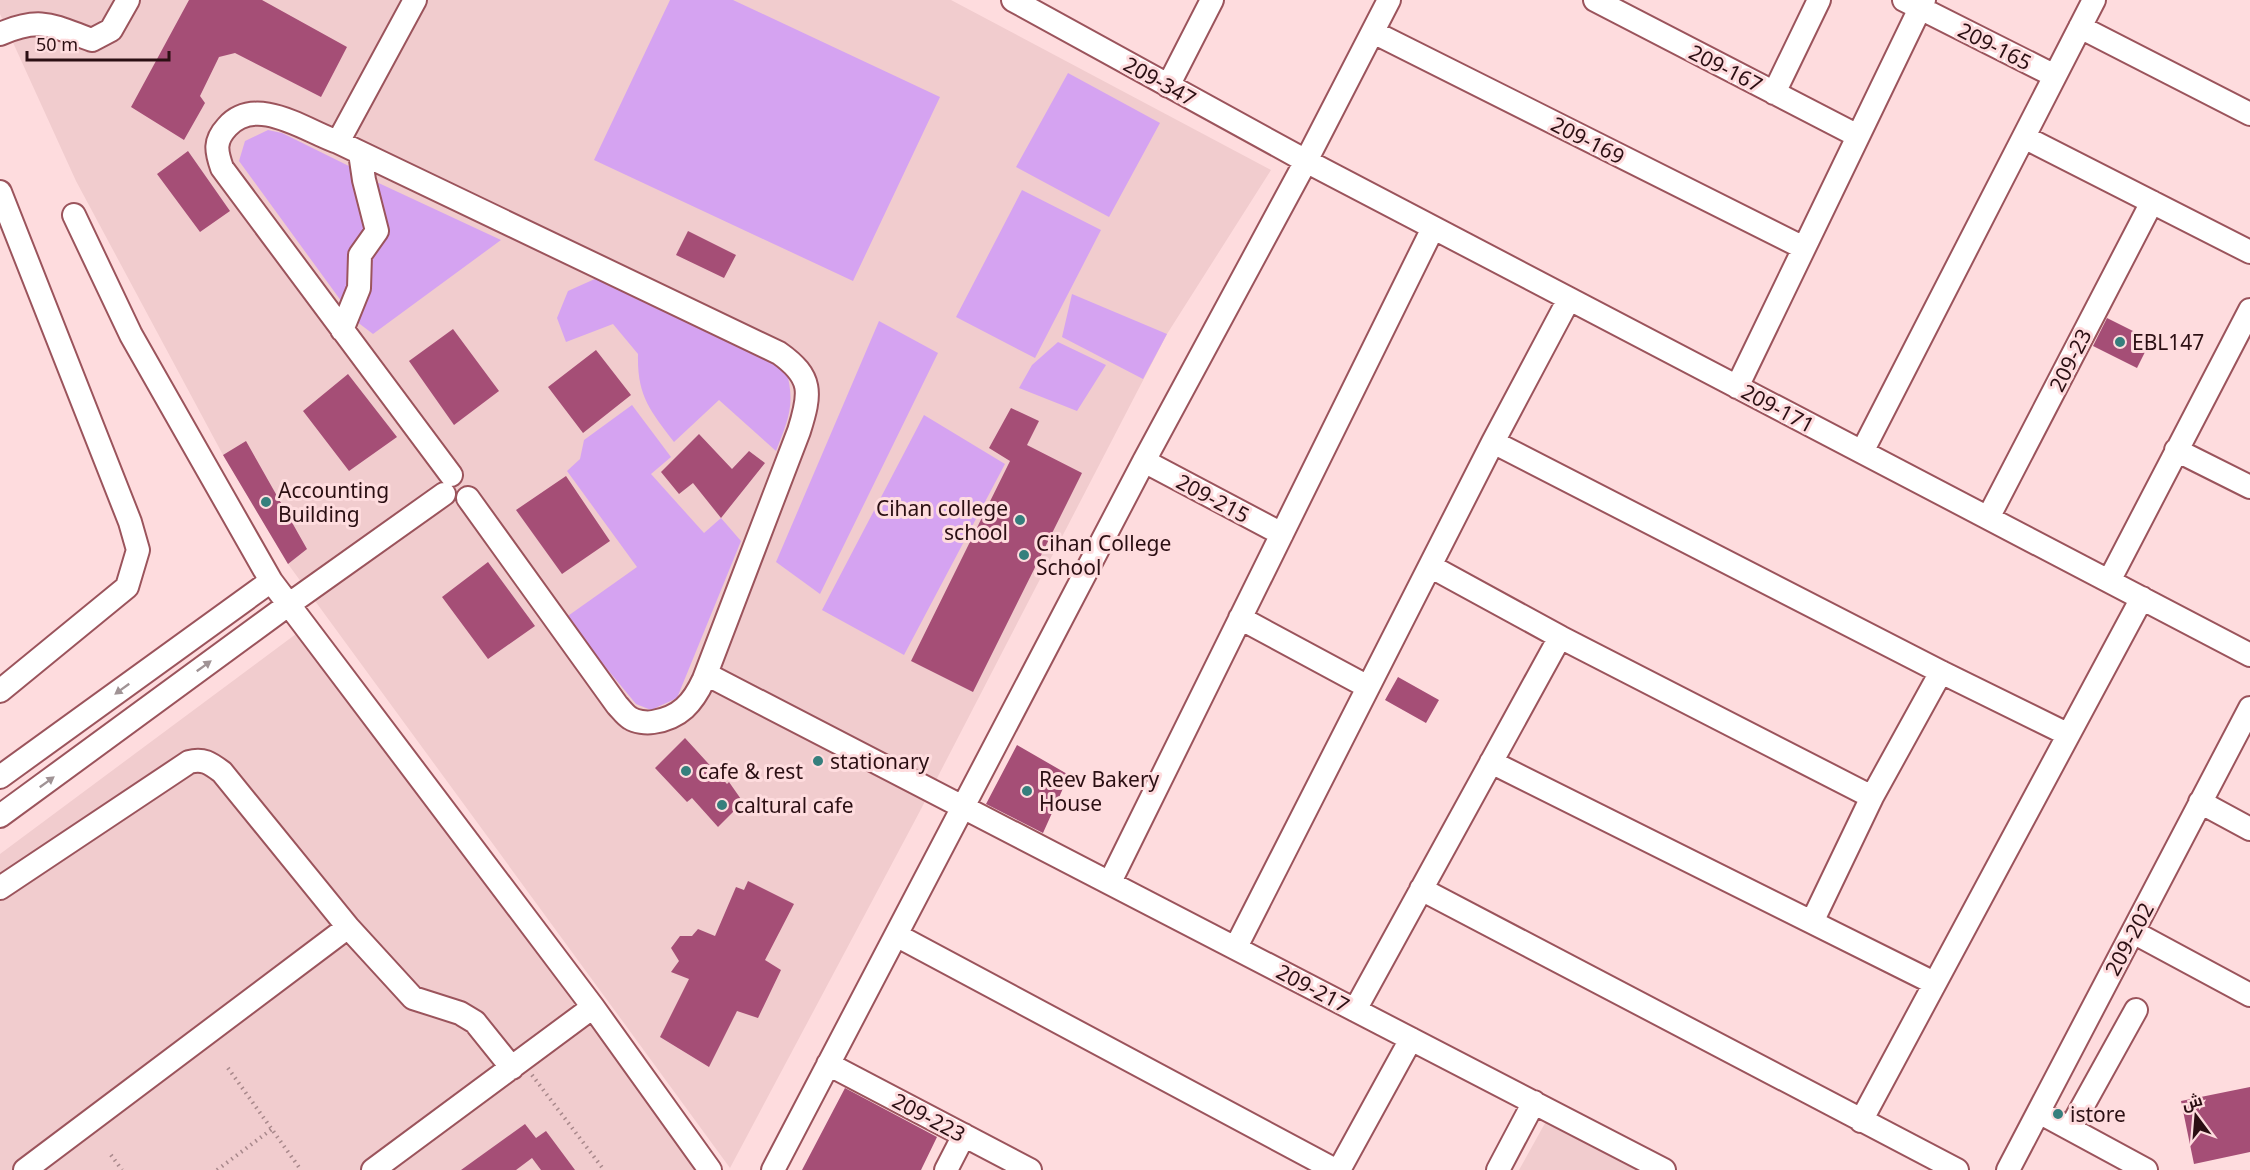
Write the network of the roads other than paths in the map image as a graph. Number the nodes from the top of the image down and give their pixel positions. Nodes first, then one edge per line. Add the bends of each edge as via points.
1 (128, 0) edge
2 (415, 0) edge
3 (1013, 0) edge
4 (1212, 0) edge
5 (1389, 0) edge
6 (1595, 0) edge
7 (1819, 0) edge
8 (2094, 0) edge
9 (1916, 3) edge
10 (1045, 8) edge
11 (2080, 27) junction
12 (1372, 32) junction
13 (0, 34) edge
14 (2055, 76) junction
15 (1168, 86) junction
16 (1774, 93) junction
17 (2250, 114) edge
18 (1858, 136) junction
19 (2024, 137) junction
20 (338, 142) junction
21 (360, 153) junction
22 (1306, 161) junction
23 (0, 192) edge
24 (2152, 202) junction
25 (74, 215) dead end
26 (1433, 228) junction
27 (1804, 248) junction
28 (2250, 252) edge
29 (1569, 299) junction
30 (2248, 320) edge
31 (342, 330) junction
32 (1737, 387) junction
33 (1493, 442) junction
34 (2176, 450) junction
35 (1862, 452) junction
36 (1143, 461) junction
37 (448, 484) junction
38 (2250, 487) edge
39 (1988, 518) junction
40 (1282, 534) junction
41 (1431, 566) junction
42 (271, 581) junction
43 (2109, 581) junction
44 (2142, 598) junction
45 (288, 604) junction
46 (1240, 618) junction
47 (1560, 637) junction
48 (2250, 655) edge
49 (1941, 672) junction
50 (706, 674) junction
51 (1368, 687) junction
52 (0, 691) edge
53 (2250, 708) edge
54 (2067, 734) junction
55 (1491, 762) junction
56 (0, 777) edge
57 (1872, 797) junction
58 (2200, 802) junction
59 (963, 806) junction
60 (0, 816) edge
61 (2250, 829) edge
62 (1110, 882) junction
63 (0, 888) edge
64 (1422, 889) junction
65 (1812, 922) junction
66 (348, 927) junction
67 (2133, 932) junction
68 (896, 935) junction
69 (1236, 948) junction
70 (1934, 983) junction
71 (2250, 995) edge
72 (593, 1007) junction
73 (1355, 1010) junction
74 (2136, 1010) dead end
75 (1411, 1038) junction
76 (517, 1064) junction
77 (828, 1064) junction
78 (1534, 1102) junction
79 (2039, 1112) junction
80 (1861, 1121) junction
81 (2070, 1129) junction
82 (964, 1135) junction
83 (2112, 1162) edge
84 (25, 1170) edge
85 (373, 1170) edge
86 (710, 1170) edge
87 (773, 1170) edge
88 (946, 1170) edge
89 (1030, 1170) edge
90 (1337, 1170) edge
91 (1498, 1170) edge
92 (1664, 1170) edge
93 (1957, 1170) edge
94 (2008, 1170) edge
95 (2146, 1170) edge

1 - 13 street via 111,30 92,40 46,23 27,23
2 - 20 street
3 - 10 street, 209-347
4 - 15 street
5 - 12 street
6 - 16 street, 209-167
7 - 16 street
8 - 11 street
9 - 14 street, 209-165
9 - 18 street
10 - 15 street, 209-347
11 - 14 street
11 - 17 street
12 - 22 street
12 - 27 street, 209-169
14 - 19 street
15 - 22 street, 209-347
16 - 18 street, 209-167
18 - 27 street
19 - 24 street
19 - 35 street
20 - 21 street
20 - 31 street via 258,113 230,123 219,135 215,148 222,168 240,195
21 - 31 street via 377,231 360,255 359,288
21 - 50 street via 779,353 802,374 809,396 806,411
22 - 26 street, 209-171
22 - 36 street
23 - 52 street via 138,550 127,587
24 - 28 street
24 - 39 street, 209-23
25 - 42 street via 131,335
26 - 29 street, 209-171
26 - 40 street
27 - 32 street
29 - 32 street, 209-171
29 - 33 street
30 - 34 street
31 - 37 street
32 - 35 street, 209-171
33 - 41 street
33 - 49 street
34 - 38 street
34 - 43 street
35 - 39 street, 209-171
36 - 40 street, 209-215
36 - 59 street
37 - 45 street
37 - 50 street via 455,502 468,498 605,689 631,719 646,723 673,718 695,696
39 - 43 street, 209-171
40 - 46 street
41 - 47 street
41 - 51 street
42 - 45 street
42 -> 56 street
43 - 44 street, 209-171
44 - 48 street, 209-171
44 - 54 street
60 -> 45 street
45 - 72 street
46 - 51 street
46 - 62 street
47 - 55 street
47 - 57 street
49 - 54 street
49 - 57 street
50 - 59 street, 209-217
51 - 69 street
53 - 58 street, 209-202
54 - 70 street
55 - 64 street
55 - 65 street
57 - 65 street
58 - 61 street
58 - 67 street, 209-202
59 - 62 street, 209-217
59 - 68 street
62 - 69 street, 209-217
63 - 66 street via 197,760 209,762 222,772
64 - 73 street
64 - 80 street
65 - 70 street
66 - 76 street via 413,998 475,1022
66 - 84 street
67 - 71 street
67 - 79 street, 209-202
68 - 77 street
68 - 90 street
69 - 73 street, 209-217
70 - 80 street
72 - 76 street
72 - 86 street
73 - 75 street, 209-217
74 - 81 street
75 - 78 street, 209-217
75 - 90 street
76 - 85 street
77 - 82 street, 209-223
77 - 87 street
78 - 91 street
78 - 92 street, 209-217
79 - 81 street
79 - 94 street, 209-202
80 - 93 street
81 - 83 street
82 - 88 street
82 - 89 street, 209-223
83 - 95 street

